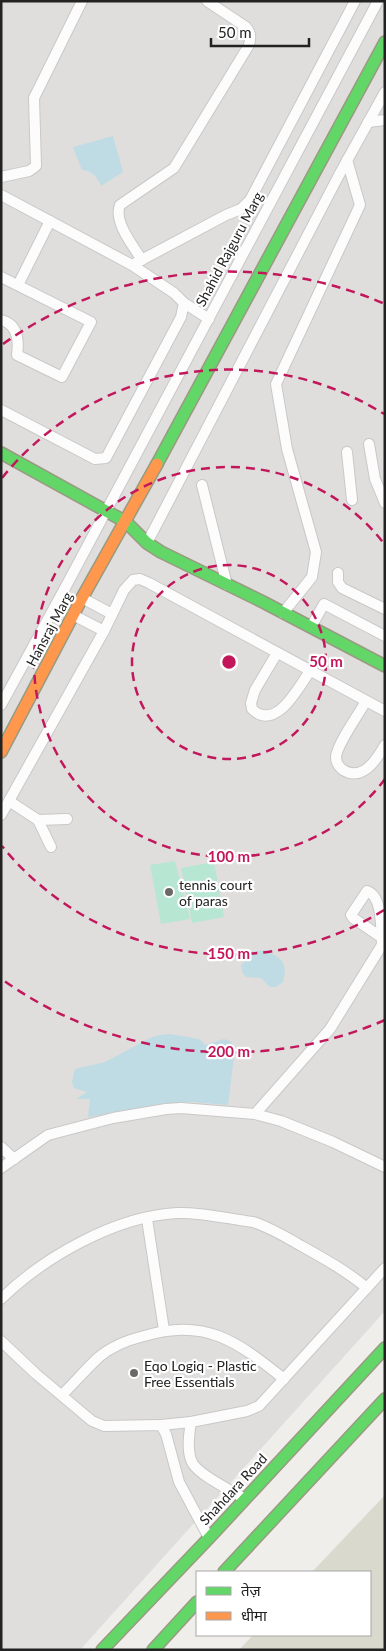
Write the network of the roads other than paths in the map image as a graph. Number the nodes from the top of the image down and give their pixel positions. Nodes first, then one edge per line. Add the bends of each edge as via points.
1 (82, 1) edge
2 (207, 1) edge
3 (355, 1) edge
4 (378, 1) edge
5 (385, 42) edge
6 (385, 92) edge
7 (385, 120) edge
8 (368, 122) junction
9 (347, 160) junction
10 (1, 177) edge
11 (1, 195) edge
12 (50, 221) junction
13 (142, 260) junction
14 (132, 266) junction
15 (1, 278) edge
16 (18, 285) junction
17 (184, 303) junction
18 (209, 319) junction
19 (1, 320) edge
20 (1, 410) edge
21 (369, 444) dead end
22 (347, 452) dead end
23 (1, 453) edge
24 (202, 485) dead end
25 (352, 500) dead end
26 (385, 503) edge
27 (106, 511) junction
28 (126, 522) junction
29 (147, 543) junction
30 (338, 573) dead end
31 (227, 585) junction
32 (82, 598) junction
33 (385, 609) edge
34 (283, 613) junction
35 (112, 614) junction
36 (73, 615) junction
37 (311, 627) junction
38 (104, 631) junction
39 (385, 636) edge
40 (277, 652) junction
41 (385, 666) edge
42 (310, 671) junction
43 (366, 701) junction
44 (1, 705) edge
45 (385, 711) edge
46 (385, 745) edge
47 (1, 752) edge
48 (9, 801) junction
49 (1, 815) edge
50 (67, 818) dead end
51 (38, 820) junction
52 (51, 847) dead end
53 (381, 937) dead end
54 (255, 1114) junction
55 (1, 1147) edge
56 (14, 1159) junction
57 (385, 1167) edge
58 (1, 1168) edge
59 (147, 1218) junction
60 (385, 1268) edge
61 (367, 1288) junction
62 (1, 1299) edge
63 (164, 1330) junction
64 (1, 1340) edge
65 (385, 1348) edge
66 (284, 1379) junction
67 (62, 1395) junction
68 (385, 1399) edge
69 (191, 1422) junction
70 (161, 1425) junction
71 (245, 1499) junction
72 (209, 1538) junction
73 (225, 1571) edge
74 (196, 1603) edge
75 (102, 1650) edge
76 (153, 1650) edge

1 - 10 street via 34,98 36,166 29,171
2 - 13 street via 246,27 251,37 174,168 120,205 119,220
3 - 13 street via 250,200 241,209
4 - 18 street, Shahid Rajguru Marg
5 - 28 street
6 - 8 street
7 - 8 street
8 - 9 street
9 - 29 street
9 - 34 street via 360,205 276,384 287,449 316,552 312,577
11 - 12 street
12 - 14 street
12 - 16 street
13 - 14 street
14 - 17 street
15 - 16 street
16 - 19 street via 91,322 62,377 17,355 19,341 14,328
17 - 18 street
17 - 20 street via 181,317 106,458 95,459
18 - 27 street, Shahid Rajguru Marg
21 - 26 street
22 - 25 street
23 - 27 street
24 - 31 street
27 - 28 street
27 - 44 street, Hansraj Marg
28 - 29 street
28 - 32 street, Hansraj Marg
29 - 31 street
30 - 33 street via 342,588
31 - 34 street
32 - 35 street
32 - 36 street, Hansraj Marg
34 - 37 street
35 - 38 street
35 - 40 street via 128,584 140,579
36 - 38 street
36 - 47 street, Hansraj Marg
37 - 39 street via 324,604
37 - 41 street
38 - 48 street
40 - 42 street
40 - 42 street via 252,697 252,709 257,713 263,716 278,712
42 - 43 street
43 - 45 street
43 - 46 street via 338,751 337,763 347,772 357,774 374,761
48 - 49 street
48 - 51 street
50 - 51 street
51 - 52 street
53 - 54 street via 382,945 330,1029
54 - 56 street via 166,1109 113,1118 48,1135
54 - 57 street via 333,1142
55 - 56 street
56 - 58 street
59 - 61 street via 188,1214 265,1225 319,1254
59 - 62 street via 118,1225 54,1257 25,1276
59 - 63 street
60 - 61 street
61 - 66 street
63 - 66 street via 193,1329 213,1333 230,1340
63 - 67 street via 129,1340 99,1357
64 - 67 street
65 - 71 street, Shahdara Road
66 - 69 street via 259,1406
67 - 70 street via 92,1421 104,1426
68 - 73 street
69 - 70 street
69 - 71 street via 190,1453 194,1465
70 - 72 street via 179,1482
71 - 72 street, Shahdara Road
72 - 75 street, Shahdara Road
74 - 76 street

